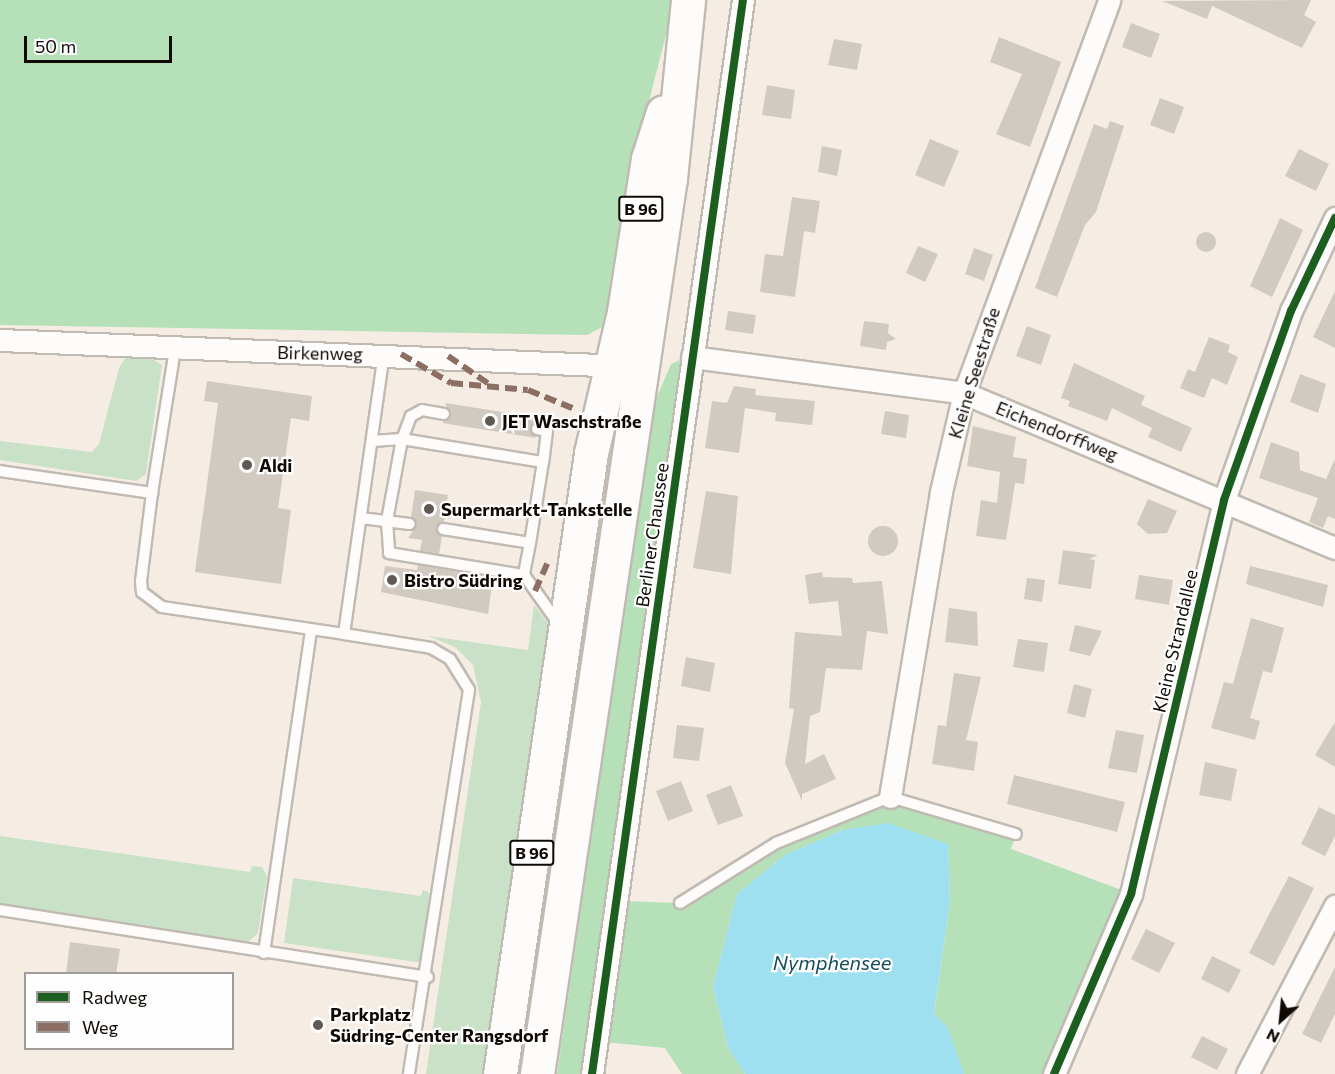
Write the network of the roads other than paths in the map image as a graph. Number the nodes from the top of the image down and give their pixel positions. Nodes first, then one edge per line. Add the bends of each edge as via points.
1 (688, 0) edge
2 (743, 0) edge
3 (1109, 0) edge
4 (1335, 218) edge
5 (0, 340) edge
6 (175, 349) junction
7 (384, 354) junction
8 (692, 357) junction
9 (625, 366) junction
10 (964, 393) junction
11 (444, 414) dead end
12 (537, 429) dead end
13 (402, 439) junction
14 (372, 441) junction
15 (543, 462) junction
16 (0, 471) edge
17 (152, 493) junction
18 (1224, 500) junction
19 (361, 518) junction
20 (387, 521) junction
21 (410, 524) dead end
22 (443, 529) dead end
23 (530, 543) junction
24 (1335, 548) edge
25 (524, 575) junction
26 (311, 629) junction
27 (564, 632) junction
28 (344, 634) junction
29 (890, 797) junction
30 (1016, 834) dead end
31 (680, 903) dead end
32 (1335, 906) edge
33 (0, 910) edge
34 (264, 953) junction
35 (428, 977) junction
36 (409, 1074) edge
37 (500, 1074) edge
38 (537, 1074) edge
39 (592, 1074) edge
40 (1054, 1074) edge
41 (1247, 1074) edge

1 - 9 main road, B 96 via 680,56 648,159
2 - 8 street, Berliner Chaussee
3 - 10 street, Kleine Seestraße
4 - 18 street, Kleine Strandallee via 1283,331
5 - 6 street, Birkenweg
6 - 7 street, Birkenweg
6 - 17 lane
7 - 9 street, Birkenweg
7 - 14 lane
8 - 10 street, Eichendorffweg
8 - 39 street, Berliner Chaussee
9 - 27 main road, B 96 via 591,453
9 - 38 main road, B 96
10 - 18 street, Eichendorffweg
10 - 29 street, Kleine Seestraße via 941,492
11 - 13 lane via 422,410 411,416
12 - 15 lane via 548,431
13 - 14 lane
13 - 15 lane
13 - 20 lane
14 - 19 lane
15 - 23 lane
16 - 17 lane
17 - 26 lane via 141,581 150,601 176,610
18 - 24 street, Eichendorffweg
18 - 40 street, Kleine Strandallee via 1131,894
19 - 20 lane
19 - 28 lane
20 - 21 lane
20 - 25 lane via 389,553
22 - 23 lane
23 - 25 lane
25 - 27 lane
26 - 28 lane
26 - 34 lane
27 - 37 main road, B 96
28 - 35 lane via 431,648 450,659 469,690
29 - 30 lane
29 - 31 lane via 777,843
32 - 41 street
33 - 34 lane
34 - 35 lane
35 - 36 lane

